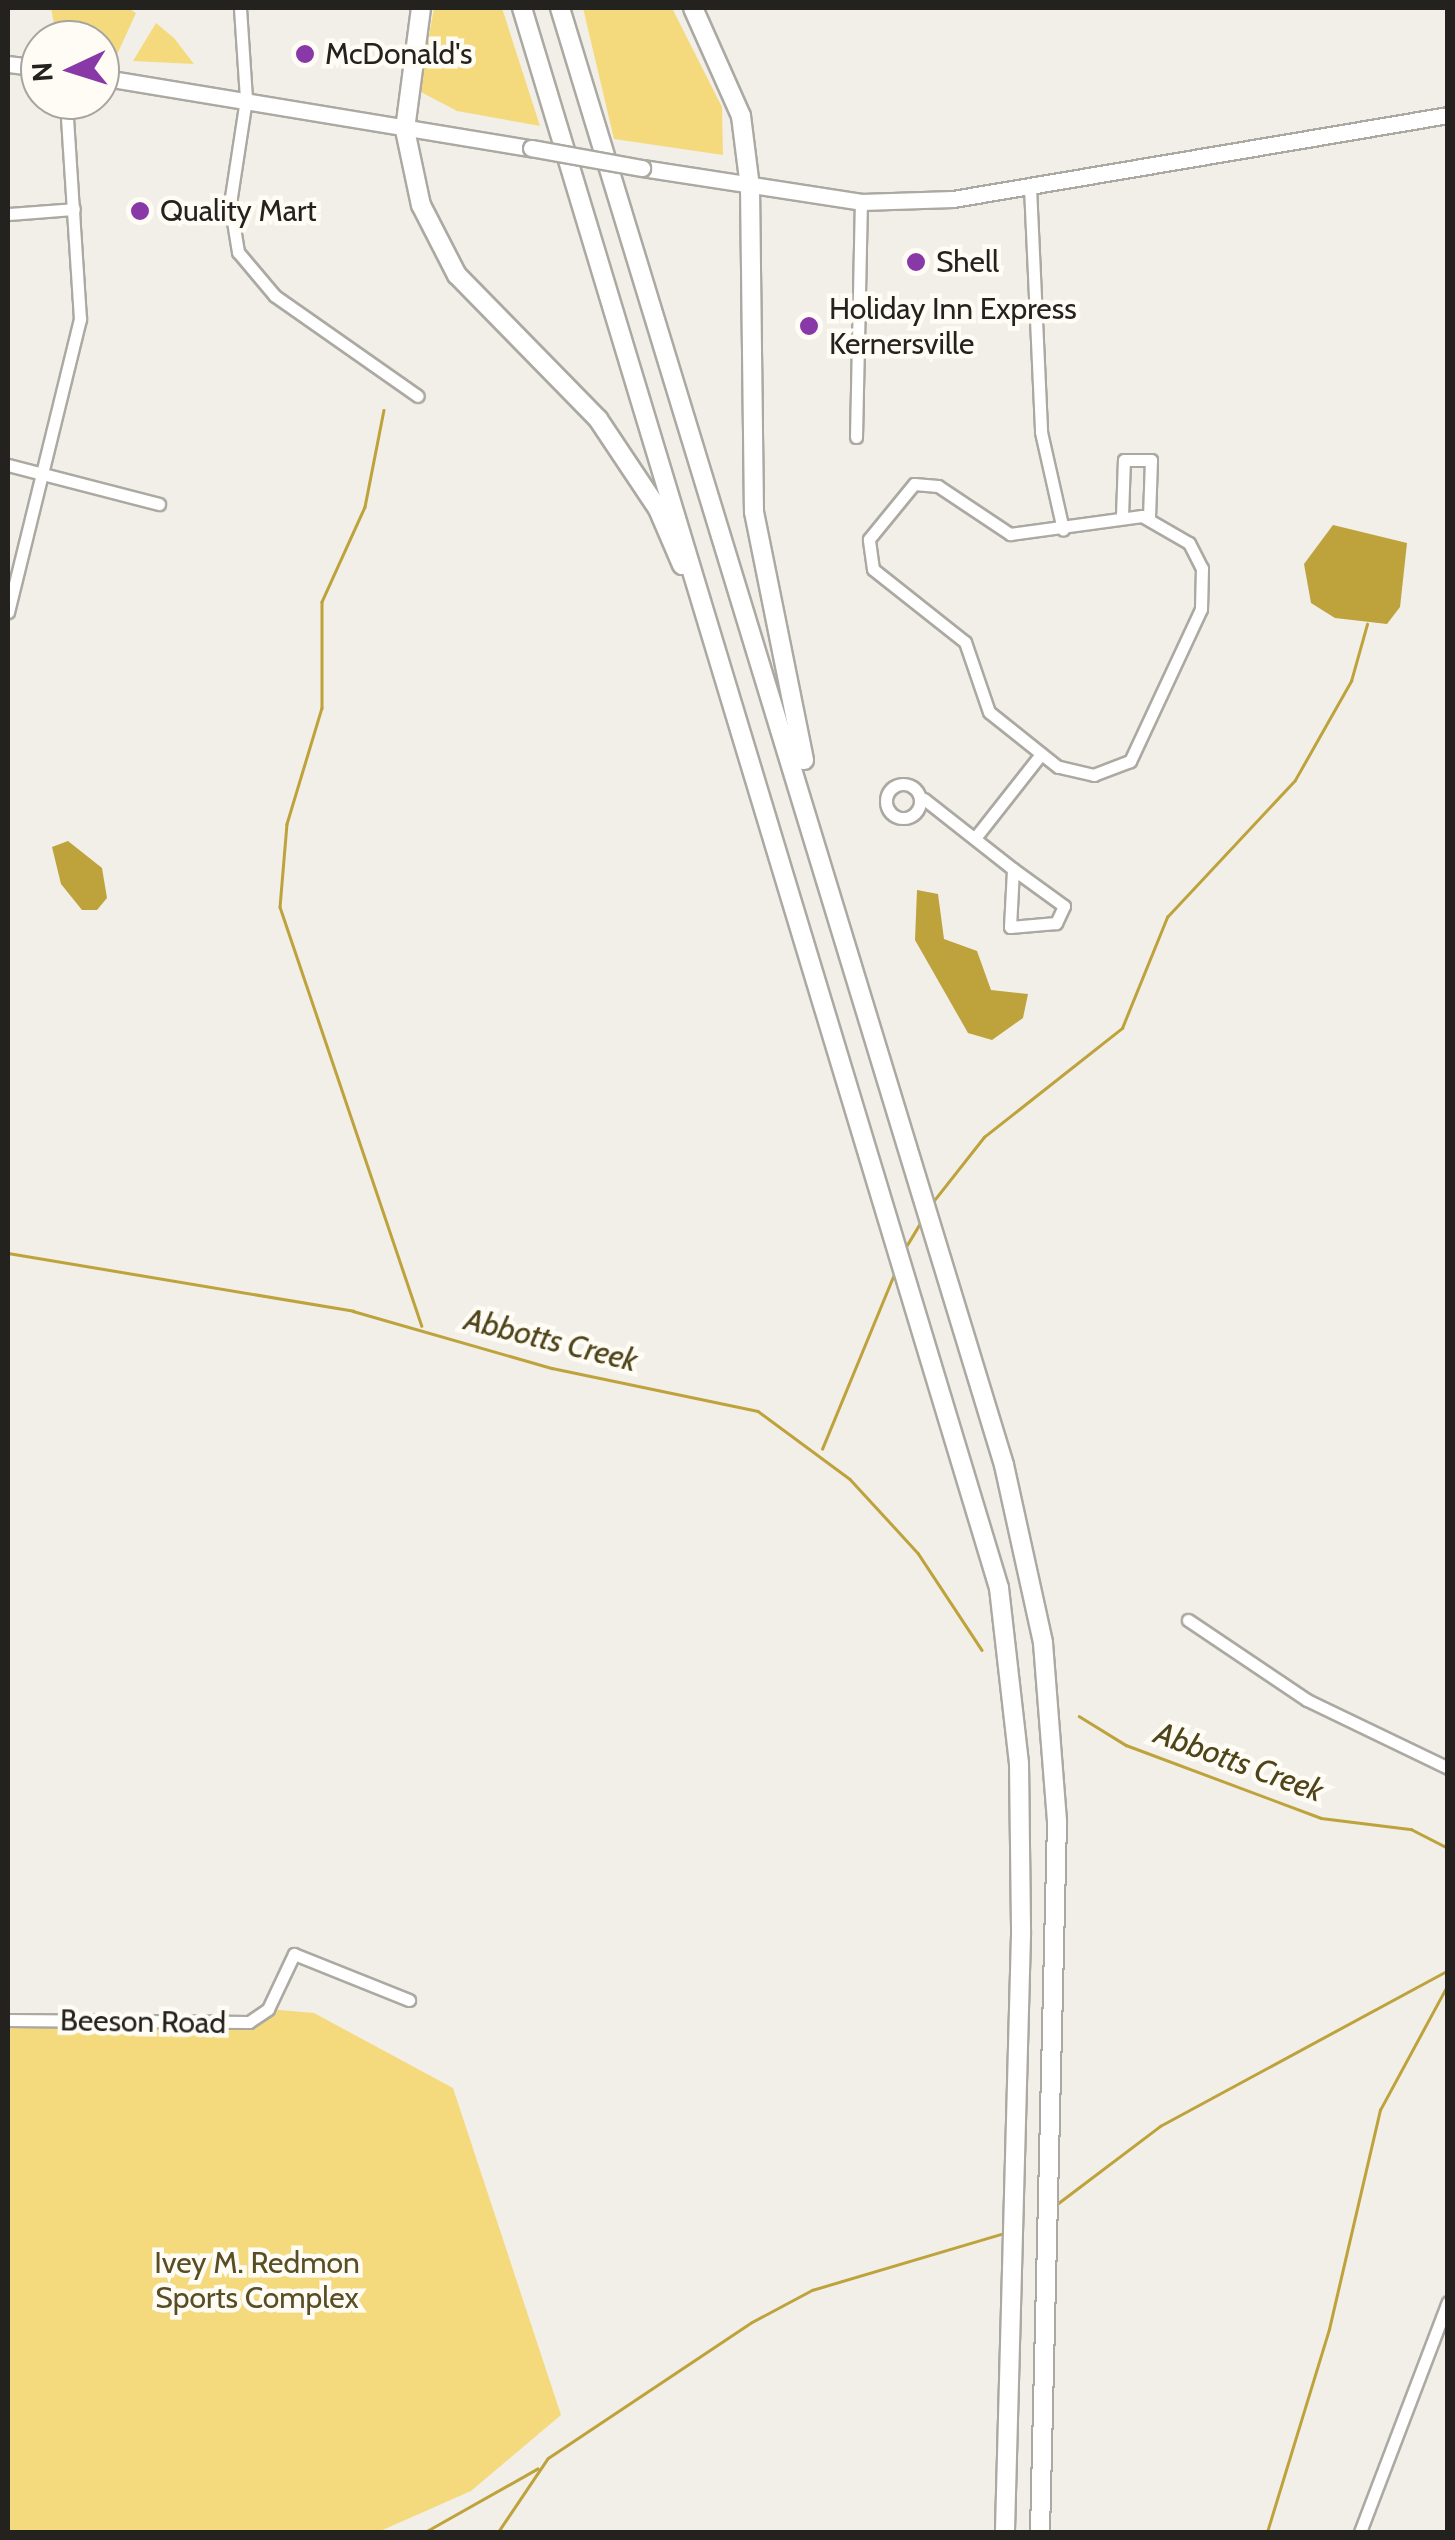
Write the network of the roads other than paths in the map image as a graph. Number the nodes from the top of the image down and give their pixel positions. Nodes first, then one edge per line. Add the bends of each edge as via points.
1 (240, 8) edge
2 (421, 8) edge
3 (522, 8) edge
4 (560, 8) edge
5 (692, 8) edge
6 (120, 80) edge
7 (246, 99) junction
8 (1448, 116) edge
9 (67, 120) edge
10 (405, 130) junction
11 (750, 186) junction
12 (1030, 187) junction
13 (861, 202) junction
14 (74, 209) junction
15 (8, 214) edge
16 (418, 396) dead end
17 (856, 437) dead end
18 (8, 465) edge
19 (42, 472) junction
20 (159, 504) dead end
21 (1122, 516) junction
22 (1149, 518) junction
23 (1063, 530) junction
24 (8, 612) edge
25 (739, 720) junction
26 (1041, 754) junction
27 (924, 799) dead end
28 (975, 838) junction
29 (1013, 870) junction
30 (842, 922) junction
31 (1188, 1620) dead end
32 (1448, 1768) edge
33 (409, 2000) dead end
34 (8, 2020) edge
35 (1448, 2302) edge
36 (1004, 2532) edge
37 (1040, 2532) edge
38 (1360, 2532) edge

1 - 7 street
2 - 10 highway
3 - 25 highway
4 - 30 highway
5 - 11 highway via 740,116
6 - 7 main road
7 - 10 main road
7 - 16 street via 230,203 244,265
8 - 12 main road
9 - 14 street
10 - 11 main road, bridge
10 - 25 highway via 421,205 457,275 598,420 658,508
11 - 13 main road
11 - 30 highway via 754,512
12 - 13 main road
12 - 23 street via 1041,432
13 - 17 street
14 - 15 street
14 - 19 street via 80,319
18 - 19 street
19 - 20 street
19 - 24 street
21 - 22 street
21 - 22 street via 1124,460 1151,460
21 - 23 street
22 - 26 street via 1188,542 1204,594 1146,740 1130,761 1094,776
23 - 26 street via 1010,534 923,482 905,489 868,542 876,573 972,649 989,712
25 - 36 highway via 998,1588 1019,1763 1021,1935
26 - 28 street
27 - 28 street
28 - 29 street
29 - 29 street via 1004,901 1010,927 1056,923 1064,906
30 - 37 highway via 1004,1465 1043,1643 1057,1822
31 - 32 street via 1307,1700
33 - 34 street, Beeson Road via 294,1954 268,2009 250,2022
35 - 38 street

